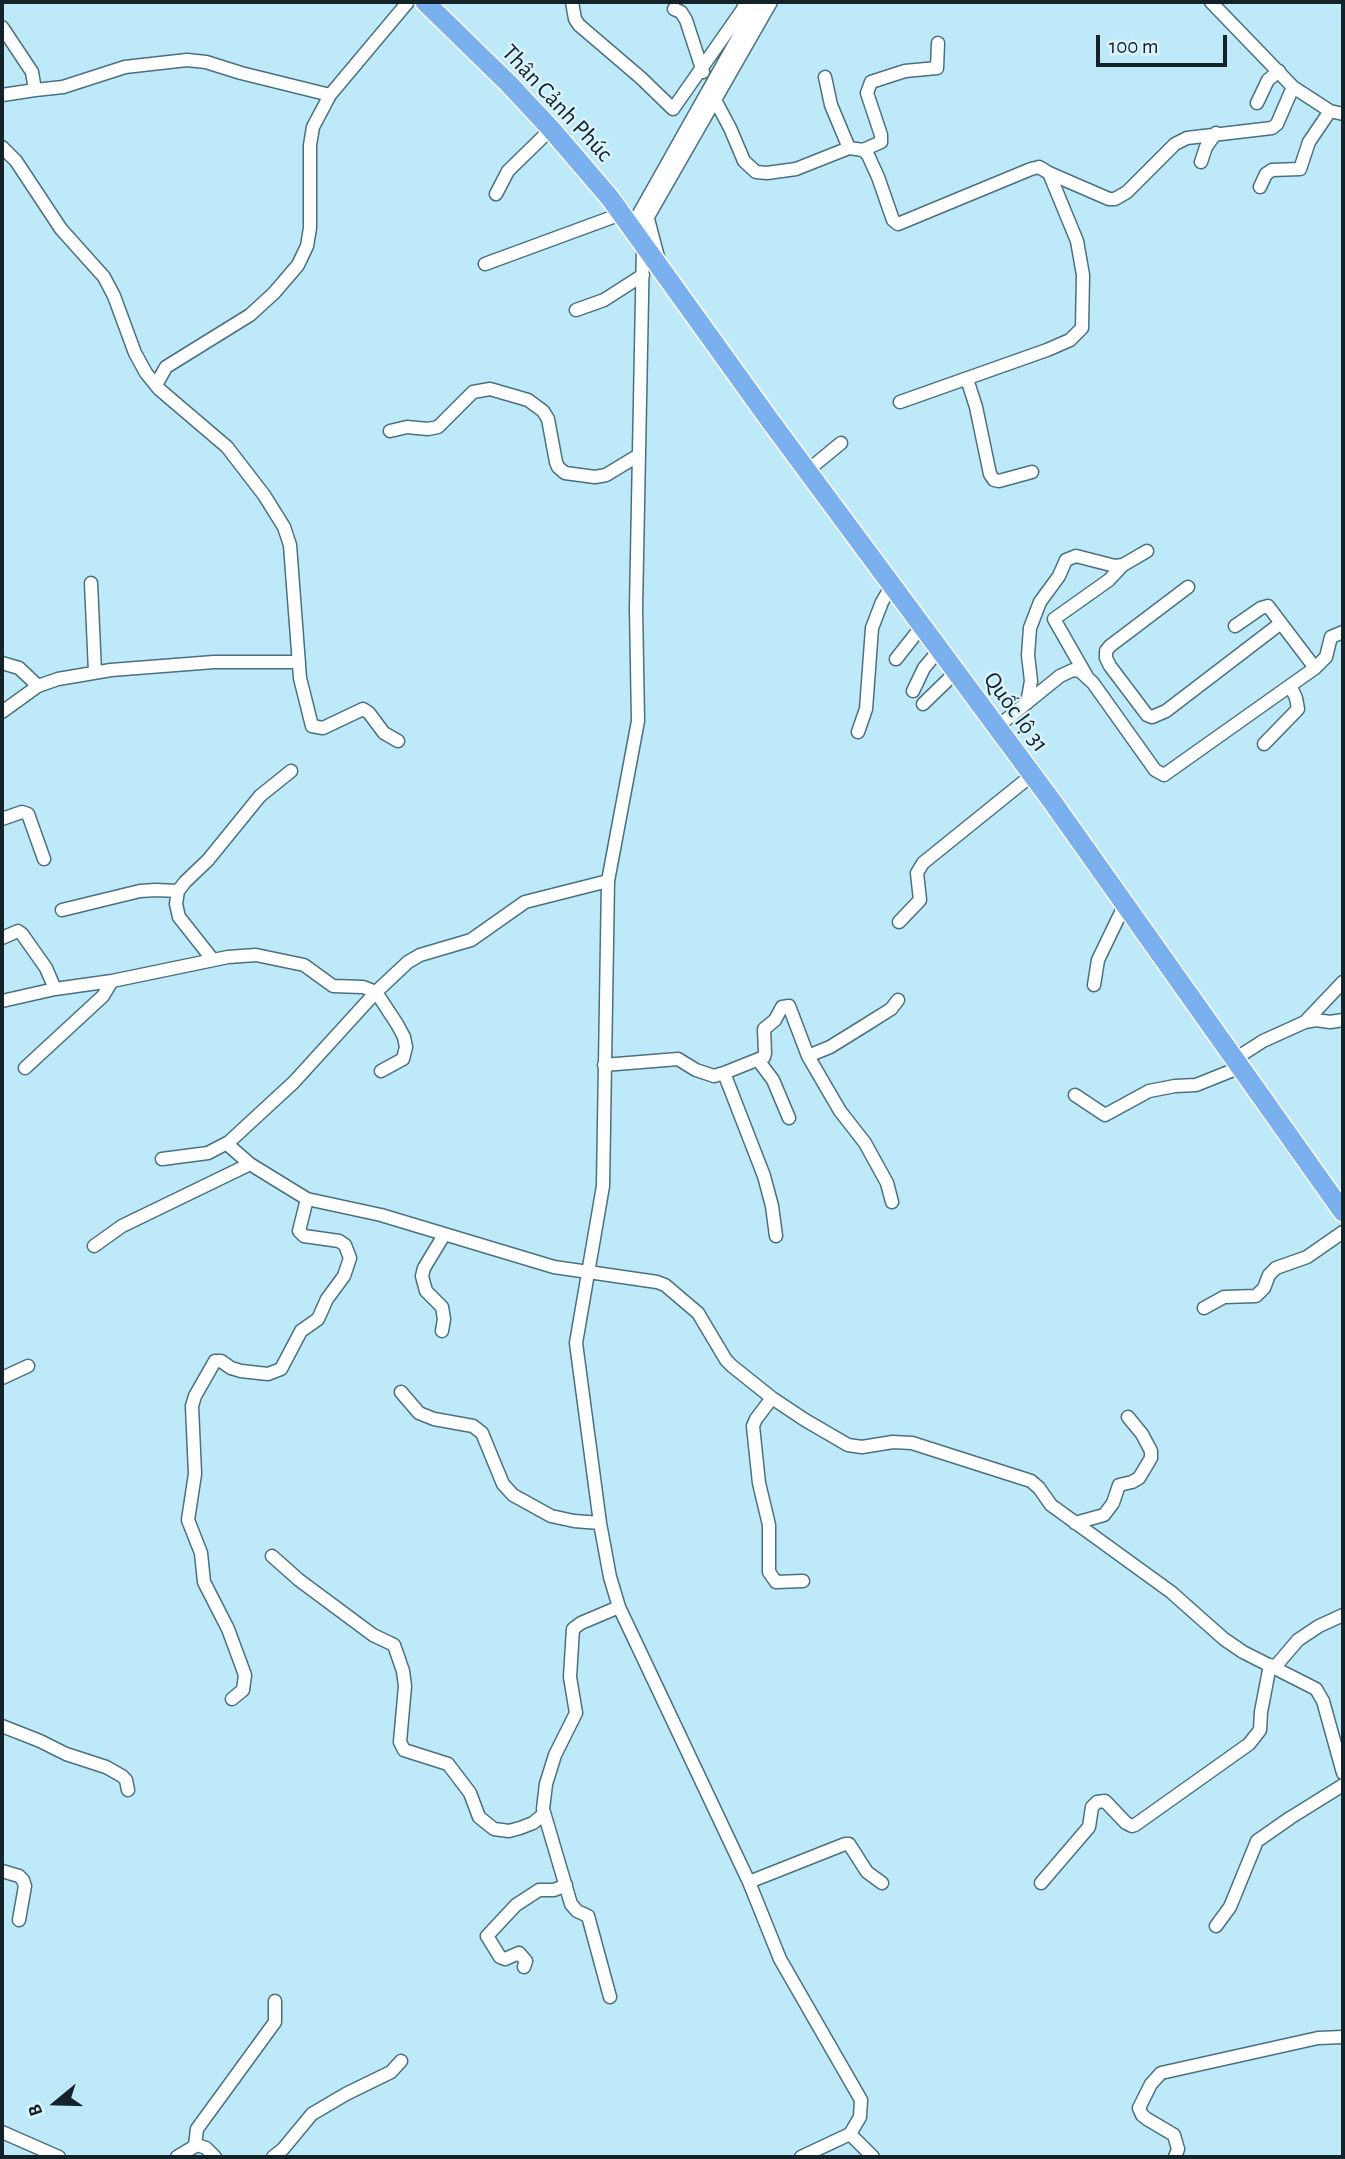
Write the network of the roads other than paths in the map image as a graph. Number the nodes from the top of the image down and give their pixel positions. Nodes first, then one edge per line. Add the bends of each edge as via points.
1 (408, 2) edge
2 (572, 2) edge
3 (745, 2) edge
4 (758, 2) edge
5 (771, 2) edge
6 (1211, 2) edge
7 (432, 4) edge
8 (674, 9) dead end
9 (2, 27) edge
10 (938, 44) dead end
11 (701, 67) junction
12 (1279, 71) junction
13 (825, 77) dead end
14 (1293, 87) junction
15 (35, 90) junction
16 (713, 94) junction
17 (2, 95) edge
18 (330, 95) junction
19 (1257, 103) dead end
20 (1330, 111) junction
21 (1343, 114) edge
22 (551, 129) junction
23 (1216, 133) junction
24 (2, 147) edge
25 (849, 149) junction
26 (863, 150) junction
27 (1201, 162) dead end
28 (1049, 173) junction
29 (1260, 187) dead end
30 (496, 194) dead end
31 (633, 222) junction
32 (485, 264) dead end
33 (652, 273) junction
34 (576, 310) dead end
35 (967, 379) junction
36 (156, 385) junction
37 (900, 402) dead end
38 (390, 431) dead end
39 (841, 443) dead end
40 (639, 455) junction
41 (807, 471) junction
42 (1032, 472) dead end
43 (1147, 551) dead end
44 (1123, 565) junction
45 (91, 583) dead end
46 (892, 585) junction
47 (1188, 587) dead end
48 (1281, 623) junction
49 (922, 626) junction
50 (1235, 626) dead end
51 (1343, 632) edge
52 (940, 649) junction
53 (896, 659) dead end
54 (299, 662) junction
55 (2, 663) edge
56 (1315, 668) junction
57 (95, 672) junction
58 (956, 672) junction
59 (1086, 675) junction
60 (38, 686) junction
61 (1291, 687) junction
62 (913, 691) dead end
63 (1027, 703) junction
64 (923, 704) dead end
65 (2, 712) edge
66 (997, 727) junction
67 (858, 733) dead end
68 (398, 741) dead end
69 (1264, 744) dead end
70 (291, 771) dead end
71 (1032, 775) junction
72 (2, 819) edge
73 (44, 859) dead end
74 (608, 881) junction
75 (178, 891) junction
76 (1125, 904) junction
77 (62, 910) dead end
78 (899, 922) dead end
79 (2, 938) edge
80 (213, 960) junction
81 (112, 981) junction
82 (1343, 982) edge
83 (1094, 985) dead end
84 (55, 989) junction
85 (376, 992) junction
86 (898, 1000) dead end
87 (2, 1002) edge
88 (1343, 1020) edge
89 (1305, 1022) junction
90 (808, 1056) junction
91 (758, 1060) junction
92 (604, 1065) junction
93 (1237, 1066) junction
94 (25, 1068) dead end
95 (381, 1071) dead end
96 (724, 1073) junction
97 (1075, 1095) dead end
98 (789, 1118) dead end
99 (227, 1144) junction
100 (162, 1159) dead end
101 (250, 1164) junction
102 (307, 1199) junction
103 (892, 1202) dead end
104 (1343, 1212) edge
105 (1343, 1232) edge
106 (444, 1235) junction
107 (776, 1236) dead end
108 (94, 1246) dead end
109 (589, 1273) junction
110 (1204, 1308) dead end
111 (442, 1331) dead end
112 (28, 1366) dead end
113 (2, 1378) edge
114 (401, 1392) dead end
115 (772, 1398) junction
116 (1128, 1418) dead end
117 (600, 1523) junction
118 (1074, 1523) junction
119 (272, 1556) dead end
120 (803, 1581) dead end
121 (619, 1607) junction
122 (1343, 1615) edge
123 (1272, 1666) junction
124 (232, 1699) dead end
125 (2, 1726) edge
126 (1343, 1773) edge
127 (1343, 1785) edge
128 (128, 1790) dead end
129 (544, 1814) junction
130 (2, 1871) edge
131 (749, 1882) junction
132 (882, 1883) dead end
133 (1041, 1883) dead end
134 (566, 1885) junction
135 (19, 1920) dead end
136 (1216, 1926) dead end
137 (524, 1967) dead end
138 (610, 1997) dead end
139 (275, 2001) dead end
140 (1343, 2036) edge
141 (401, 2062) dead end
142 (2, 2132) edge
143 (850, 2134) junction
144 (195, 2145) junction
145 (59, 2157) edge
146 (177, 2157) edge
147 (215, 2157) edge
148 (273, 2157) edge
149 (801, 2157) edge
150 (873, 2157) edge
151 (1175, 2157) edge

1 - 18 street
2 - 11 street via 579,25 673,109
3 - 11 street
4 - 16 street
5 - 16 street
6 - 12 street
7 - 22 highway, Thân Cảnh Phúc
8 - 11 street via 686,20
9 - 15 street via 32,72
10 - 26 street via 937,68 905,71 871,82 867,93 881,142
11 - 16 street
12 - 14 street
12 - 19 street via 1268,80
13 - 25 street
14 - 20 street
14 - 23 street via 1272,128
15 - 17 street
15 - 18 street via 63,87 125,67 187,60
16 - 25 street via 744,161 756,172 796,169
16 - 31 street
18 - 36 street via 311,135 310,228 298,265 250,315 166,366
20 - 21 street
20 - 29 street via 1308,142 1300,169 1272,170
22 - 30 street via 508,171
22 - 31 highway, Thân Cảnh Phúc
23 - 27 street
23 - 28 street via 1175,144 1115,199
24 - 36 street via 61,229 104,277 135,353
25 - 26 street
26 - 28 street via 898,224 1031,169 1039,167
28 - 35 street via 1077,241 1083,275 1082,328 1070,340
31 - 32 street
31 - 33 highway, Quốc lộ 31
31 - 33 street
33 - 34 street
33 - 40 street
33 - 41 highway, Quốc lộ 31
35 - 37 street
35 - 42 street via 994,480
36 - 54 street via 227,447 284,527 290,545
38 - 40 street via 438,427 473,392 491,389 528,400 543,411 556,462 565,473 606,475
39 - 41 street
40 - 74 street via 638,721
41 - 46 highway, Quốc lộ 31
43 - 44 street
44 - 59 street via 1054,619
44 - 63 street via 1076,556 1066,561 1030,628
45 - 57 street
46 - 49 highway, Quốc lộ 31
46 - 67 street via 872,628 866,709
47 - 48 street via 1106,651 1110,666 1152,717
48 - 50 street via 1265,606
48 - 56 street
49 - 52 highway, Quốc lộ 31
49 - 53 street
51 - 56 street via 1331,637 1326,657
52 - 58 highway, Quốc lộ 31
52 - 62 street
54 - 57 street via 214,662
54 - 68 street via 308,718 314,727 323,728 363,709 384,733
55 - 60 street via 19,667
56 - 61 street
57 - 60 street
58 - 64 street
58 - 66 highway, Quốc lộ 31
59 - 61 street via 1155,770 1164,775
59 - 63 street via 1073,670 1060,676
60 - 65 street
61 - 69 street via 1298,709
63 - 66 street
66 - 71 highway, Quốc lộ 31
70 - 75 street via 260,796
71 - 76 highway, Quốc lộ 31
71 - 78 street via 923,863 917,873 920,900
72 - 73 street via 28,814
74 - 85 street via 525,902 471,940 408,962
74 - 92 street
75 - 77 street via 140,891
75 - 80 street via 179,917
76 - 83 street via 1098,960
76 - 93 highway, Quốc lộ 31
79 - 84 street via 18,931 22,934
80 - 81 street
80 - 85 street via 249,955 294,962 332,985
81 - 84 street
81 - 94 street via 103,996
82 - 89 street
84 - 87 street
85 - 95 street via 406,1047 402,1059
85 - 99 street via 294,1082
86 - 90 street via 864,1026
88 - 89 street
89 - 93 street via 1263,1041
90 - 91 street via 787,1005 764,1029 765,1053
90 - 103 street via 865,1143
91 - 96 street
91 - 98 street via 773,1080
92 - 96 street via 678,1059 715,1076
92 - 109 street via 603,1186
93 - 97 street via 1196,1085 1149,1091 1105,1115
93 - 104 highway, Quốc lộ 31
96 - 107 street via 764,1176
99 - 100 street via 201,1154
99 - 101 street
101 - 102 street
101 - 108 street via 122,1226
102 - 106 street
102 - 124 street via 299,1231 345,1245 350,1258 344,1276 318,1318 301,1331 281,1369 268,1374 241,1371 215,1361 192,1406 195,1474 188,1520 199,1545 204,1581 245,1675 243,1690
105 - 110 street via 1307,1256 1276,1268 1256,1296 1224,1297
106 - 109 street
106 - 111 street via 422,1276 426,1291 442,1307
109 - 115 street via 665,1285 698,1313 726,1360
109 - 117 street via 576,1343
112 - 113 street
114 - 117 street via 419,1413 473,1426 482,1433 501,1479 513,1495 551,1516
115 - 118 street via 848,1445 912,1443 1031,1480 1051,1505
115 - 120 street via 753,1426 758,1483 769,1525 769,1572 776,1582
116 - 118 street via 1142,1434 1151,1458 1139,1478 1119,1485 1104,1515
117 - 121 street
118 - 123 street via 1171,1592 1233,1646
119 - 129 street via 378,1639 394,1645 405,1686 400,1742 404,1750 448,1764 470,1793 479,1817 494,1829 520,1828
121 - 129 street via 573,1629 570,1677 576,1713 555,1755 546,1784
121 - 131 street
122 - 123 street via 1298,1640
123 - 126 street via 1319,1692
123 - 133 street via 1260,1730 1249,1744 1135,1825 1126,1823 1105,1801 1097,1802 1089,1827
125 - 128 street via 106,1767 126,1780
127 - 136 street via 1257,1841 1230,1907
129 - 134 street
130 - 135 street via 19,1876 24,1883
131 - 132 street via 849,1844 867,1872
131 - 143 street via 788,1973 860,2100 860,2117
134 - 137 street via 554,1891 539,1890 516,1905 488,1936 500,1957 519,1953 526,1961
134 - 138 street via 573,1907 588,1916
139 - 144 street via 275,2022 197,2129
140 - 151 street via 1169,2070 1155,2077 1140,2112 1176,2138
141 - 148 street via 312,2115
142 - 145 street
143 - 149 street
143 - 150 street
144 - 146 street
144 - 147 street

